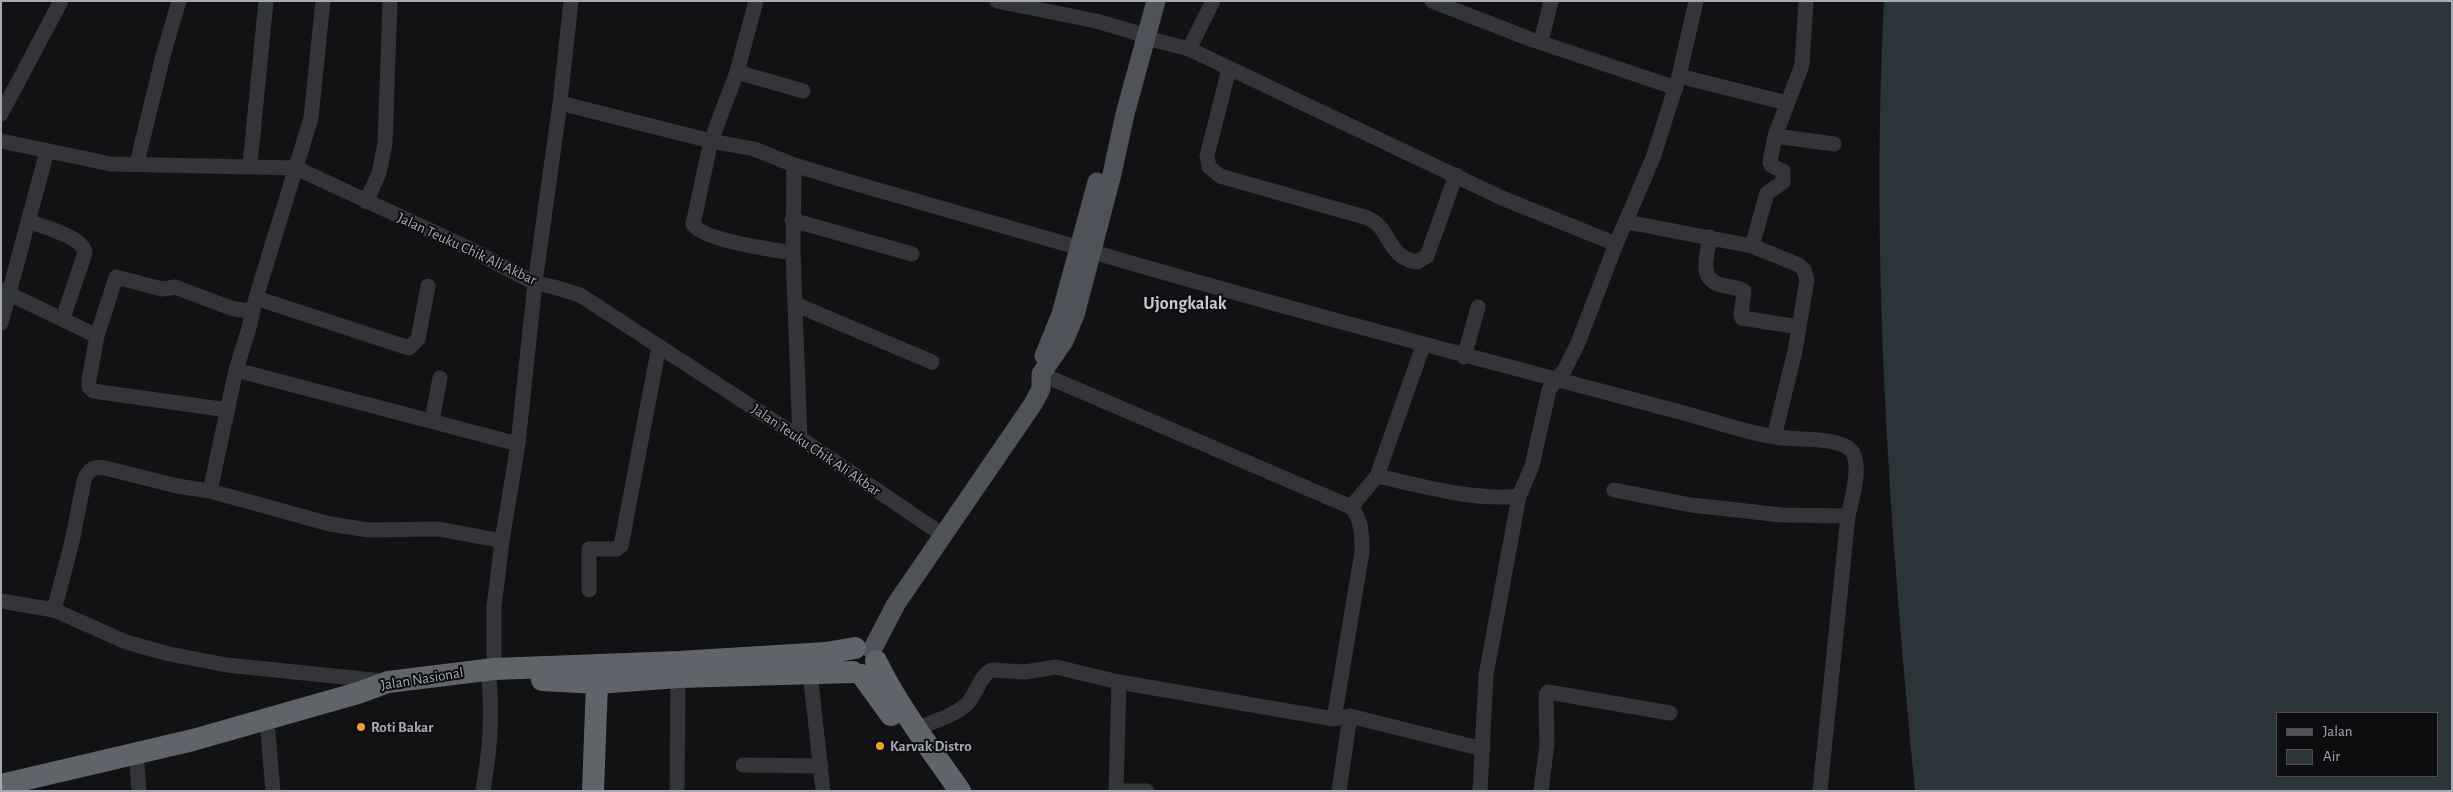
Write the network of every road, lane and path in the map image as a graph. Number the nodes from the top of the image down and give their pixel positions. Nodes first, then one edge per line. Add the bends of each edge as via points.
1 (61, 1) edge
2 (179, 1) edge
3 (266, 1) edge
4 (323, 1) edge
5 (390, 1) edge
6 (571, 1) edge
7 (756, 1) edge
8 (996, 1) edge
9 (1144, 1) edge
10 (1156, 1) edge
11 (1214, 1) edge
12 (1432, 1) edge
13 (1551, 1) edge
14 (1696, 1) edge
15 (1806, 1) edge
16 (1140, 35) junction
17 (1540, 42) junction
18 (1189, 49) junction
19 (1229, 69) junction
20 (737, 72) junction
21 (1678, 82) junction
22 (803, 91) dead end
23 (560, 103) junction
24 (1787, 103) junction
25 (1, 114) edge
26 (1775, 136) junction
27 (1, 141) edge
28 (711, 141) junction
29 (1834, 144) dead end
30 (47, 151) junction
31 (137, 163) junction
32 (250, 165) junction
33 (794, 165) junction
34 (296, 168) junction
35 (1456, 175) junction
36 (366, 202) junction
37 (792, 220) junction
38 (28, 221) junction
39 (1627, 222) junction
40 (1710, 237) junction
41 (1616, 244) junction
42 (1752, 246) junction
43 (1086, 250) junction
44 (793, 253) junction
45 (912, 254) dead end
46 (535, 283) junction
47 (428, 286) dead end
48 (5, 292) edge
49 (254, 305) junction
50 (796, 305) junction
51 (1478, 307) dead end
52 (63, 318) junction
53 (1, 324) edge
54 (1799, 326) junction
55 (97, 336) junction
56 (659, 346) junction
57 (1423, 346) junction
58 (1464, 357) junction
59 (932, 362) dead end
60 (236, 370) junction
61 (1041, 374) junction
62 (440, 378) dead end
63 (1556, 379) junction
64 (228, 410) junction
65 (432, 420) junction
66 (1774, 437) junction
67 (800, 438) junction
68 (518, 444) junction
69 (1377, 476) junction
70 (1614, 490) dead end
71 (210, 491) junction
72 (1519, 496) junction
73 (1350, 507) junction
74 (1848, 516) junction
75 (934, 529) junction
76 (502, 540) junction
77 (589, 590) dead end
78 (1, 602) edge
79 (54, 610) junction
80 (863, 659) junction
81 (810, 672) junction
82 (509, 674) junction
83 (678, 677) junction
84 (388, 682) junction
85 (1119, 682) junction
86 (596, 683) junction
87 (1670, 713) dead end
88 (1350, 716) junction
89 (1334, 719) junction
90 (915, 729) junction
91 (268, 732) junction
92 (1482, 749) junction
93 (743, 765) dead end
94 (137, 766) junction
95 (821, 766) junction
96 (1, 785) edge
97 (35, 791) edge
98 (139, 791) edge
99 (273, 791) edge
100 (483, 791) edge
101 (593, 791) edge
102 (677, 791) edge
103 (823, 791) edge
104 (945, 791) edge
105 (960, 791) edge
106 (1147, 791) edge
107 (1339, 791) edge
108 (1480, 791) edge
109 (1541, 791) edge
110 (1820, 791) edge

1 - 25 street
2 - 31 street
3 - 32 street
4 - 34 street via 311,118
5 - 36 street via 385,144 379,173
6 - 23 street
7 - 20 street
8 - 16 street via 1096,21
9 - 16 main road
10 - 16 main road
11 - 18 street
12 - 17 street
13 - 17 street
14 - 21 street
15 - 24 street via 1802,65
16 - 18 street
16 - 43 main road
17 - 21 street
18 - 19 street
19 - 35 street
19 - 35 street via 1207,156 1209,167 1220,176 1368,218 1382,228 1396,253 1417,262 1427,256
20 - 22 street
20 - 28 street
21 - 24 street
21 - 39 street via 1653,158
23 - 28 street
23 - 46 street
24 - 26 street
26 - 29 street
26 - 42 street via 1770,163 1782,171 1783,182 1767,192
27 - 30 street, Jalan Teuku Chik Ali Akbar
28 - 33 street via 754,150
28 - 44 street via 693,220 695,227 744,244
30 - 31 street, Jalan Teuku Chik Ali Akbar via 111,164
30 - 38 street
31 - 32 street, Jalan Teuku Chik Ali Akbar
32 - 34 street, Jalan Teuku Chik Ali Akbar
33 - 37 street
33 - 43 street
34 - 36 street, Jalan Teuku Chik Ali Akbar
34 - 49 street
35 - 41 street via 1502,198
36 - 46 street, Jalan Teuku Chik Ali Akbar via 468,248
37 - 44 street
37 - 45 street
38 - 48 street
38 - 52 street via 75,239 83,246 84,253
39 - 40 street
39 - 41 street
40 - 42 street
40 - 54 street via 1706,274 1710,280 1744,291 1742,317
41 - 63 street via 1578,343
42 - 54 street via 1804,270 1807,280
43 - 57 street
43 - 61 main road via 1071,327
43 - 75 main road via 1029,388
44 - 50 street
46 - 56 street, Jalan Teuku Chik Ali Akbar via 580,295
46 - 68 street
47 - 49 street via 418,339 409,348
48 - 52 street
48 - 53 street
49 - 55 street via 230,308 175,287 162,289 116,278
49 - 60 street
50 - 59 street
50 - 67 street
51 - 58 street
52 - 55 street
54 - 66 street
55 - 64 street via 89,380 93,391
56 - 67 street, Jalan Teuku Chik Ali Akbar
56 - 77 street via 621,546 618,549 589,549
57 - 58 street
57 - 69 street
58 - 63 street
60 - 64 street
60 - 65 street
61 - 73 street
61 - 80 main road via 1042,389 1033,404 896,604
62 - 65 street
63 - 66 street
63 - 72 street via 1547,396 1532,466
64 - 71 street
65 - 68 street
66 - 74 street via 1834,443 1851,450 1856,473
67 - 75 street, Jalan Teuku Chik Ali Akbar
68 - 76 street
69 - 72 street via 1458,494 1500,498
69 - 73 street
70 - 74 street via 1690,505 1782,515
71 - 76 street via 330,524 368,530 439,529
71 - 79 street via 105,468 91,469 84,481
72 - 92 street via 1486,675
73 - 89 street via 1362,532 1362,552
74 - 110 street
75 - 80 main road via 893,591
76 - 82 street via 494,607
78 - 79 street
79 - 84 street via 126,642 169,654 227,665
80 - 81 highway, Jalan Nasional
80 - 82 highway, Jalan Nasional via 826,653
80 - 90 highway via 896,699
80 - 104 highway
81 - 83 highway, Jalan Nasional
81 - 95 street
82 - 84 highway, Jalan Nasional
82 - 86 highway, Jalan Nasional
82 - 91 highway, Jalan Nasional via 389,696
82 - 100 street via 492,709
83 - 86 highway, Jalan Nasional
83 - 102 street
84 - 96 highway, Jalan Nasional via 193,740
85 - 89 street
85 - 90 street via 1056,667 1025,672 992,670 984,676 962,708
85 - 106 street via 1116,791
86 - 101 highway
87 - 109 street via 1548,692 1547,744
88 - 89 street
88 - 92 street
88 - 107 street
90 - 105 highway
91 - 94 highway, Jalan Nasional
91 - 99 street
92 - 108 street
93 - 95 street
94 - 97 highway, Jalan Nasional
94 - 98 street
95 - 103 street

